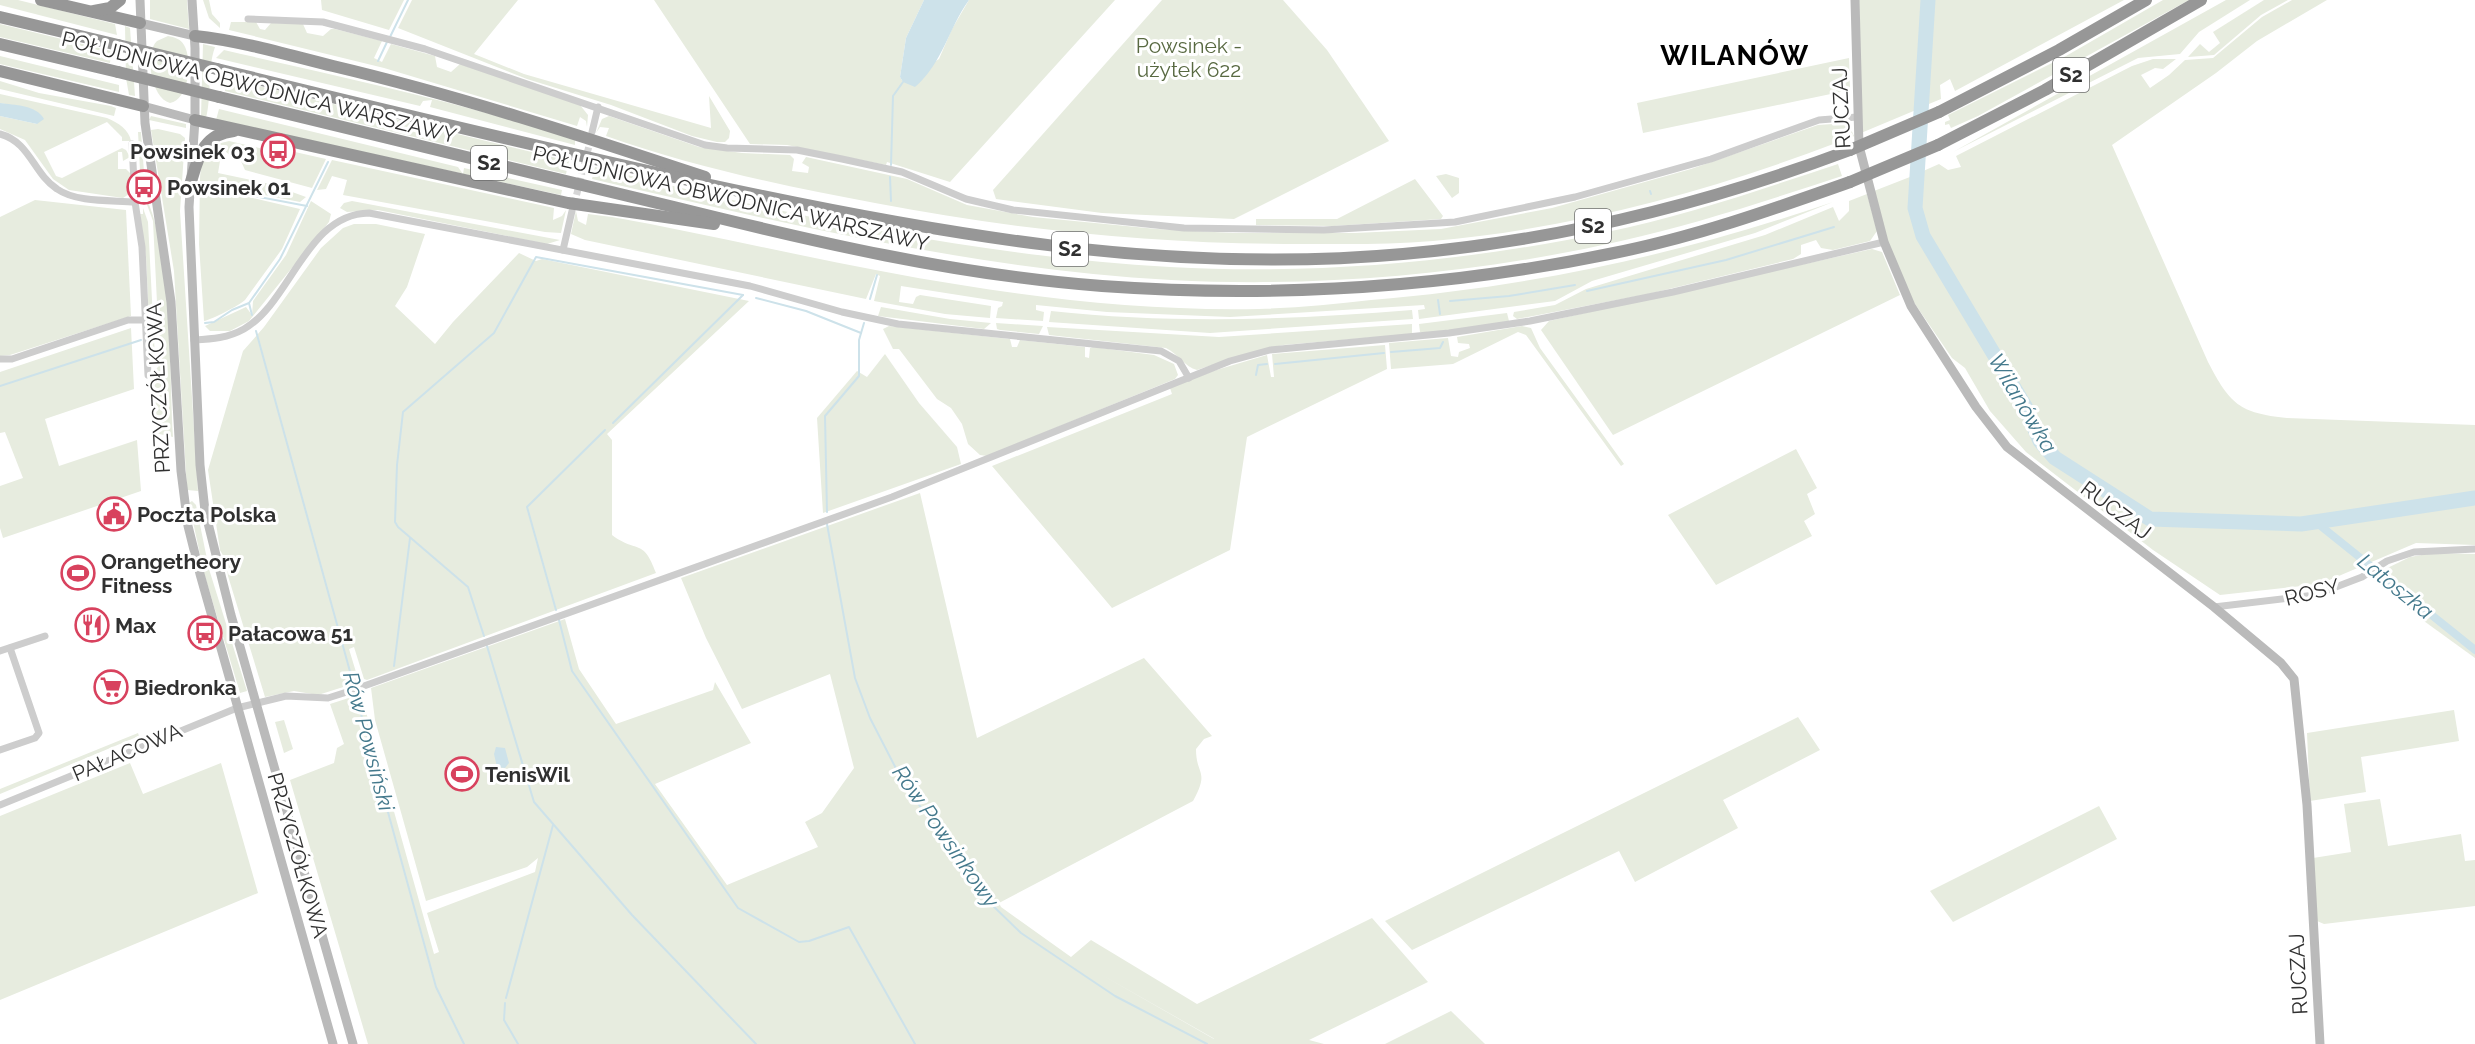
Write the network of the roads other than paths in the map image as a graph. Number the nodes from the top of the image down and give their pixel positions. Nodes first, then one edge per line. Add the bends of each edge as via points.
1 (41, 0) edge
2 (120, 0) edge
3 (140, 0) edge
4 (192, 0) edge
5 (1855, 0) edge
6 (2146, 0) edge
7 (2201, 0) edge
8 (92, 11) junction
9 (0, 17) edge
10 (248, 19) dead end
11 (140, 23) junction
12 (195, 36) junction
13 (0, 44) edge
14 (0, 71) edge
15 (144, 106) junction
16 (598, 107) junction
17 (1857, 117) junction
18 (195, 120) junction
19 (238, 131) junction
20 (592, 132) tunnel mouth
21 (0, 134) edge
22 (132, 144) dead end
23 (190, 185) junction
24 (758, 195) junction
25 (135, 202) junction
26 (572, 211) tunnel mouth
27 (760, 230) junction
28 (1884, 242) junction
29 (563, 250) junction
30 (146, 320) junction
31 (194, 340) junction
32 (0, 359) edge
33 (148, 375) dead end
34 (1189, 378) junction
35 (184, 497) junction
36 (205, 511) junction
37 (2475, 549) edge
38 (2214, 607) junction
39 (45, 636) dead end
40 (10, 648) junction
41 (0, 651) edge
42 (256, 703) junction
43 (237, 708) junction
44 (0, 750) edge
45 (0, 805) edge
46 (333, 1044) edge
47 (353, 1044) edge
48 (2320, 1044) edge

1 - 8 highway
2 - 8 highway via 110,8
3 - 11 main road, PRZYCZÓŁKOWA
4 - 12 main road, PRZYCZÓŁKOWA
5 - 17 main road, RUCZAJ
6 - 24 highway, POŁUDNIOWA OBWODNICA WARSZAWY / S2, bridge via 1939,112 1850,150 1704,200 1580,230 1480,246 1362,257 1203,259 1091,251 970,236
7 - 27 highway, POŁUDNIOWA OBWODNICA WARSZAWY / S2, bridge via 2045,90 1938,145 1850,182 1706,230 1610,254 1483,276 1282,291 1099,285 919,262
8 - 11 highway
9 - 24 highway, POŁUDNIOWA OBWODNICA WARSZAWY / S2, bridge via 579,157
10 - 16 street via 323,22
11 - 12 main road
11 - 15 main road, PRZYCZÓŁKOWA
12 - 18 main road, PRZYCZÓŁKOWA
12 - 24 highway via 412,85 547,124
13 - 27 highway, POŁUDNIOWA OBWODNICA WARSZAWY / S2, bridge
14 - 15 highway
15 - 18 main road
15 - 35 main road, PRZYCZÓŁKOWA via 169,276
16 - 17 street via 705,145 797,150 902,172 987,206 1117,222 1253,230 1366,229 1455,222 1575,197 1668,172 1820,120
16 - 20 street
17 - 28 main road, RUCZAJ via 1865,175
18 - 19 highway
18 - 23 main road, PRZYCZÓŁKOWA
19 - 23 highway via 217,135 207,142
19 - 27 highway via 568,202
21 - 25 street via 22,145 50,183 65,193
22 - 25 street, PRZYCZÓŁKOWA
23 - 31 main road, PRZYCZÓŁKOWA
25 - 30 street, PRZYCZÓŁKOWA
26 - 29 street
28 - 34 street, PAŁACOWA via 1530,321 1270,350
28 - 38 main road, RUCZAJ via 1911,306 1976,407 2007,447
29 - 31 street via 375,214 350,216 334,223 320,236 252,324 225,336
29 - 34 street via 750,286 898,324 1161,351 1179,361
30 - 32 street via 128,320 12,359
30 - 33 street, PRZYCZÓŁKOWA
31 - 36 main road, PRZYCZÓŁKOWA
34 - 42 street, PAŁACOWA via 892,497 360,688 328,698 294,695
35 - 36 main road via 199,499
35 - 43 main road, PRZYCZÓŁKOWA via 197,564
36 - 42 main road, PRZYCZÓŁKOWA
37 - 38 street, ROSY via 2429,549 2387,561 2335,589 2307,597
38 - 48 main road, RUCZAJ via 2281,663 2297,686
39 - 40 street
40 - 41 street
40 - 44 street via 39,733
42 - 43 street, PAŁACOWA
42 - 47 main road, PRZYCZÓŁKOWA
43 - 45 street, PAŁACOWA
43 - 46 main road, PRZYCZÓŁKOWA

